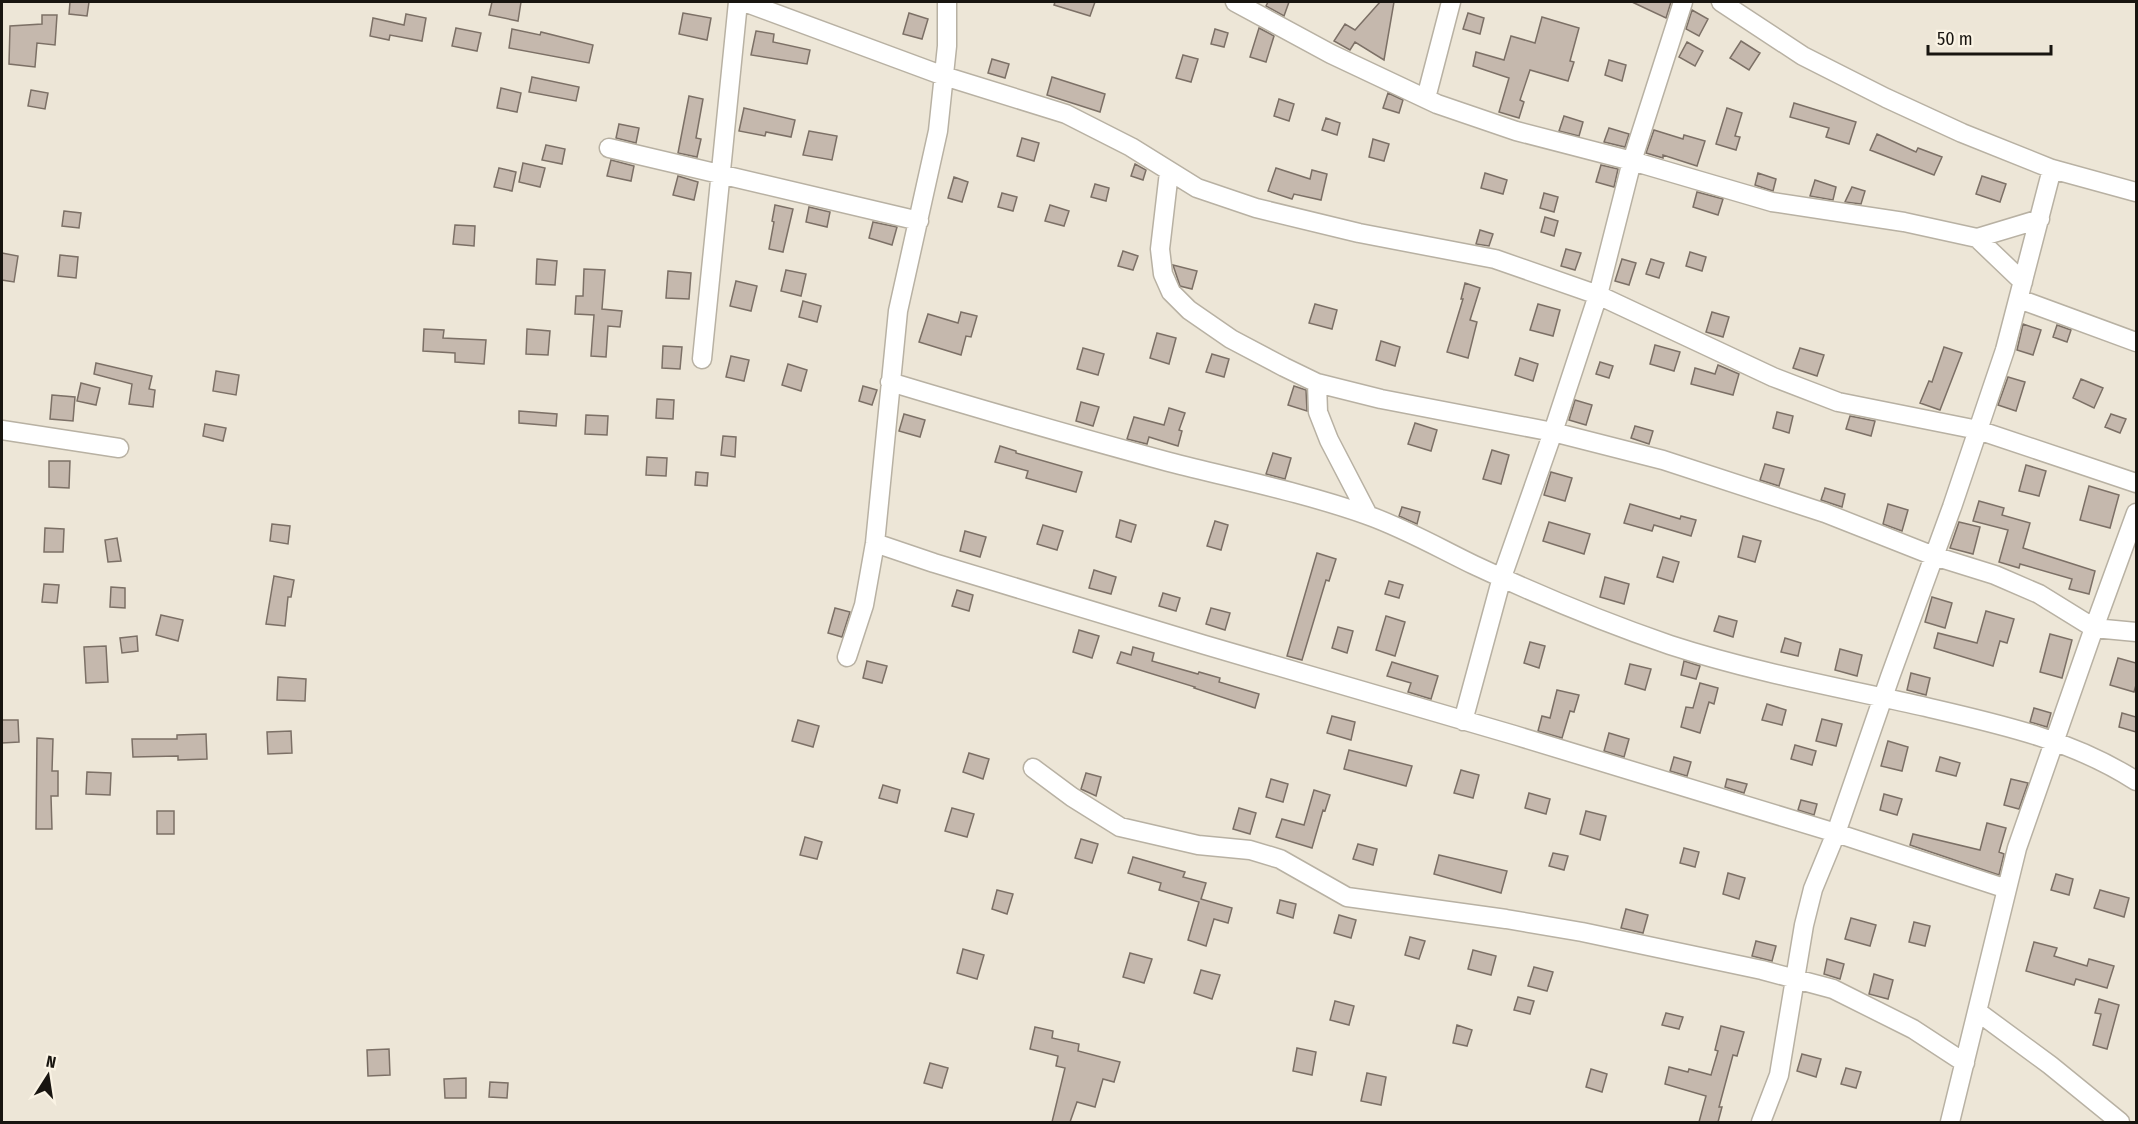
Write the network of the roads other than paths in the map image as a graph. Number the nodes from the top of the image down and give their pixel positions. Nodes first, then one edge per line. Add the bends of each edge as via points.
1 (738, 2) edge
2 (744, 2) edge
3 (947, 2) edge
4 (1235, 2) edge
5 (1451, 2) edge
6 (1683, 2) edge
7 (1722, 2) edge
8 (1256, 7) edge
9 (944, 76) junction
10 (1426, 98) junction
11 (609, 148) dead end
12 (1632, 161) junction
13 (2052, 169) junction
14 (1169, 172) junction
15 (719, 175) junction
16 (2136, 192) edge
17 (2040, 219) junction
18 (919, 221) junction
19 (1977, 238) junction
20 (2021, 291) junction
21 (1598, 295) junction
22 (2136, 342) edge
23 (702, 359) dead end
24 (890, 382) junction
25 (1317, 383) junction
26 (2, 430) edge
27 (1978, 430) junction
28 (1553, 432) junction
29 (119, 448) dead end
30 (2136, 483) edge
31 (2136, 513) edge
32 (1368, 515) junction
33 (875, 543) junction
34 (1934, 556) junction
35 (1502, 577) junction
36 (2094, 628) junction
37 (2136, 632) edge
38 (848, 657) dead end
39 (1882, 698) junction
40 (1463, 721) junction
41 (2054, 740) junction
42 (1033, 768) dead end
43 (2136, 781) edge
44 (1836, 834) junction
45 (2007, 889) junction
46 (1795, 979) junction
47 (1978, 1012) junction
48 (1965, 1063) junction
49 (1761, 1122) edge
50 (1950, 1122) edge
51 (2120, 1122) edge

1 - 15 street
2 - 9 street
3 - 9 street
4 - 8 street
5 - 10 street
6 - 12 street
7 - 13 street via 1803,56 1962,133
8 - 10 street via 1331,54
9 - 14 street via 1066,114 1131,147
9 - 18 street via 938,131
10 - 12 street via 1516,131
11 - 15 street
12 - 19 street via 1772,202 1904,222
12 - 21 street
13 - 16 street
13 - 17 street
14 - 21 street via 1197,188 1256,208 1495,259
14 - 25 street via 1160,249 1163,274 1171,292 1189,310 1231,339
15 - 18 street
15 - 23 street
17 - 19 street
17 - 20 street
18 - 24 street via 898,311
19 - 20 street
20 - 22 street
20 - 27 street
21 - 27 street via 1773,377 1838,402
21 - 28 street
24 - 32 street via 1032,425
24 - 33 street
25 - 28 street
25 - 32 street via 1318,412
26 - 29 street
27 - 30 street
27 - 34 street
28 - 34 street via 1735,483
28 - 35 street
31 - 36 street
32 - 35 street
33 - 38 street via 864,605
33 - 40 street
34 - 36 street via 2039,594
34 - 39 street
35 - 39 street via 1670,645
35 - 40 street
36 - 37 street
36 - 41 street
39 - 41 street
39 - 44 street
40 - 44 street
41 - 43 street
41 - 45 street
42 - 46 street via 1120,827 1280,859 1347,897 1582,932
44 - 45 street
44 - 46 street via 1813,890
45 - 47 street
46 - 48 street via 1833,989 1873,1008
46 - 49 street via 1779,1075
47 - 48 street
47 - 51 street
48 - 50 street

